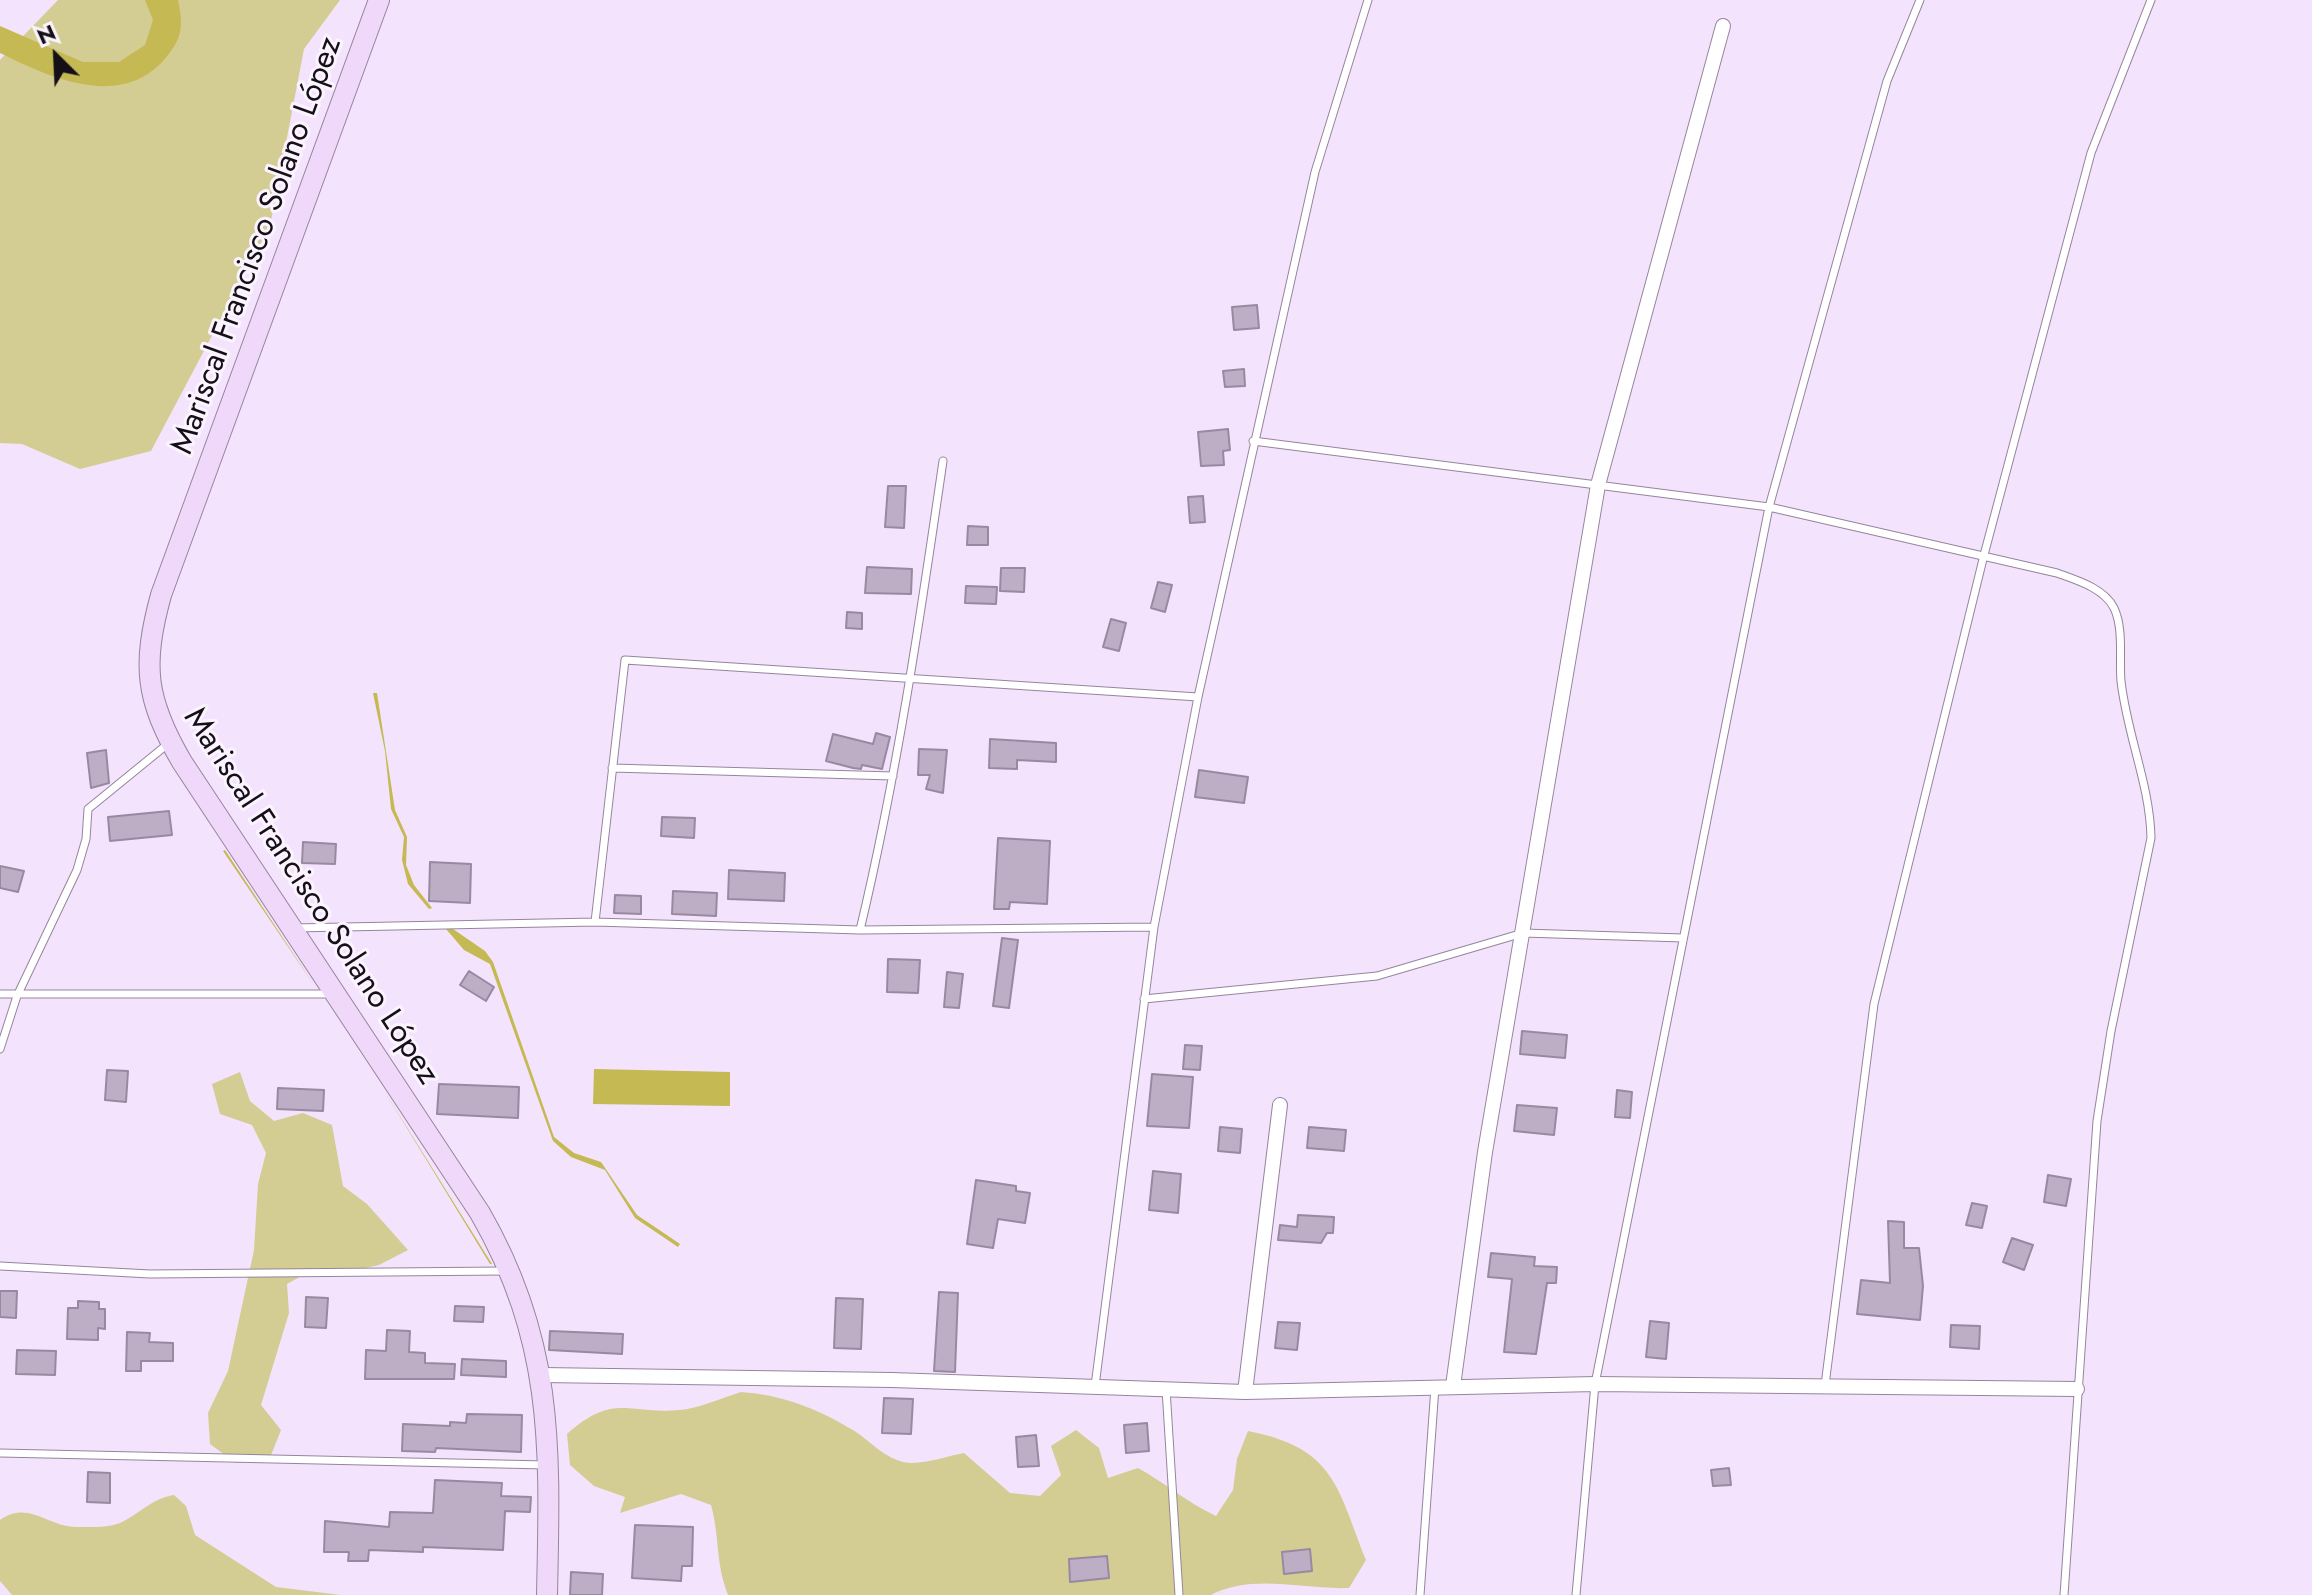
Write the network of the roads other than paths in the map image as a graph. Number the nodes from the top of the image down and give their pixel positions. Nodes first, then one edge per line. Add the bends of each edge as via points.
1 (379, 0) edge
2 (1368, 0) edge
3 (1920, 0) edge
4 (2151, 0) edge
5 (1723, 26) dead end
6 (1253, 441) junction
7 (943, 461) dead end
8 (1598, 485) junction
9 (1769, 507) junction
10 (1984, 555) junction
11 (911, 678) junction
12 (1198, 697) junction
13 (171, 742) junction
14 (612, 768) junction
15 (893, 776) junction
16 (595, 922) junction
17 (1154, 927) junction
18 (292, 928) junction
19 (860, 930) junction
20 (1523, 933) junction
21 (1683, 938) junction
22 (0, 994) edge
23 (335, 994) junction
24 (17, 996) junction
25 (1144, 999) junction
26 (0, 1049) edge
27 (1280, 1105) dead end
28 (0, 1266) edge
29 (511, 1270) junction
30 (542, 1375) junction
31 (1595, 1384) junction
32 (1825, 1385) junction
33 (1095, 1386) junction
34 (1453, 1386) junction
35 (1435, 1387) junction
36 (1166, 1389) junction
37 (2077, 1389) junction
38 (1245, 1392) junction
39 (0, 1453) edge
40 (548, 1465) junction
41 (547, 1595) edge
42 (1179, 1595) edge
43 (1420, 1595) edge
44 (1576, 1595) edge
45 (2064, 1595) edge

1 - 13 main road, Mariscal Francisco Solano López via 161,595 147,662 151,697
2 - 6 lane via 1315,172
3 - 9 lane via 1887,81
4 - 10 lane via 2091,153
5 - 8 street
6 - 8 lane
6 - 12 lane
7 - 11 lane
8 - 9 lane
8 - 20 street
9 - 10 lane
9 - 21 lane
10 - 32 lane via 1874,1004
10 - 37 lane via 2085,584 2114,608 2121,683 2150,810 2151,838 2097,1121
11 - 12 lane
11 - 14 lane via 625,660
11 - 15 lane
12 - 17 lane
13 - 18 main road, Mariscal Francisco Solano López
13 - 24 lane via 88,809 77,870
14 - 15 lane
14 - 16 lane
15 - 19 lane
16 - 18 lane
16 - 19 lane
17 - 19 lane
17 - 25 lane
18 - 23 main road, Mariscal Francisco Solano López
20 - 21 lane
20 - 25 lane via 1377,976
20 - 34 street via 1485,1152
21 - 31 lane
22 - 24 lane
23 - 24 lane
23 - 29 main road, Mariscal Francisco Solano López via 480,1213
24 - 26 lane
25 - 33 lane
27 - 38 street
28 - 29 lane via 150,1274
29 - 30 main road, Mariscal Francisco Solano López
30 - 33 street
30 - 40 main road, Mariscal Francisco Solano López
31 - 32 street
31 - 34 street
31 - 44 lane
32 - 37 street
33 - 36 street
34 - 35 street
35 - 38 street
35 - 43 lane
36 - 38 street
36 - 42 lane
37 - 45 lane
39 - 40 lane
40 - 41 main road, Mariscal Francisco Solano López

